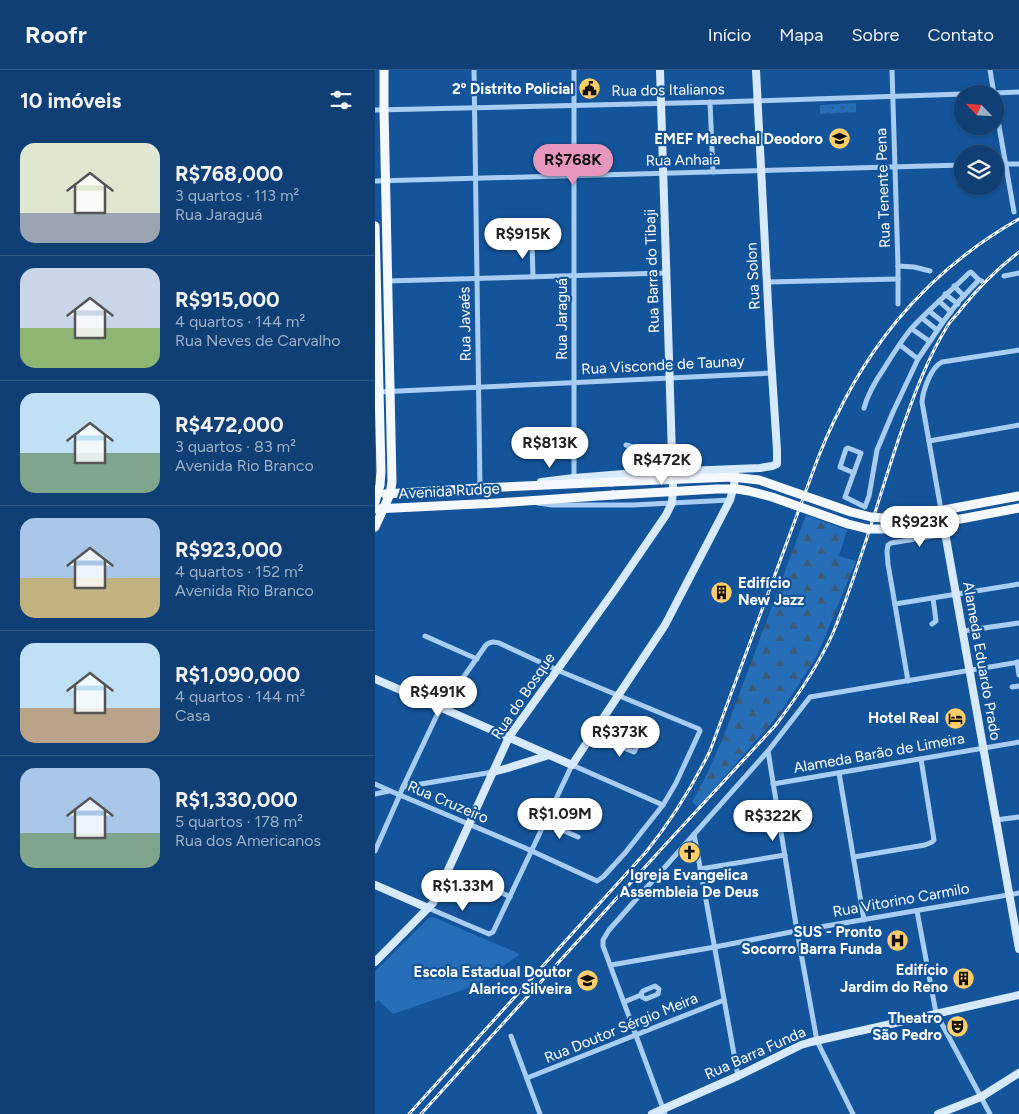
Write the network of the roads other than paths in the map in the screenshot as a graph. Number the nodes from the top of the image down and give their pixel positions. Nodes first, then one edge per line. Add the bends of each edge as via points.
1 (384, 70) edge
2 (474, 70) edge
3 (573, 70) edge
4 (660, 70) edge
5 (756, 70) edge
6 (892, 70) edge
7 (990, 70) edge
8 (993, 85) edge
9 (1019, 92) edge
10 (1004, 93) edge
11 (954, 94) edge
12 (893, 97) junction
13 (757, 100) junction
14 (710, 102) junction
15 (661, 103) junction
16 (574, 105) junction
17 (474, 107) junction
18 (379, 110) edge
19 (1001, 135) edge
20 (1006, 164) junction
21 (1019, 164) edge
22 (954, 165) edge
23 (895, 167) junction
24 (761, 171) junction
25 (713, 172) junction
26 (663, 173) junction
27 (573, 176) junction
28 (475, 179) junction
29 (375, 181) edge
30 (385, 181) junction
31 (1014, 212) dead end
32 (375, 226) edge
33 (532, 242) dead end
34 (898, 266) junction
35 (930, 271) dead end
36 (666, 273) junction
37 (1019, 273) edge
38 (574, 276) junction
39 (1004, 276) dead end
40 (533, 277) junction
41 (963, 278) junction
42 (477, 279) junction
43 (898, 279) junction
44 (387, 281) junction
45 (376, 282) edge
46 (767, 282) junction
47 (954, 286) junction
48 (972, 287) junction
49 (945, 294) junction
50 (964, 296) junction
51 (939, 301) junction
52 (898, 304) dead end
53 (958, 304) junction
54 (929, 311) junction
55 (951, 312) junction
56 (922, 318) junction
57 (943, 322) junction
58 (912, 329) junction
59 (937, 330) junction
60 (929, 341) junction
61 (899, 345) junction
62 (1019, 350) edge
63 (918, 359) junction
64 (772, 373) junction
65 (669, 377) junction
66 (574, 382) junction
67 (478, 387) junction
68 (390, 391) junction
69 (377, 392) edge
70 (863, 408) dead end
71 (1019, 425) edge
72 (929, 441) junction
73 (626, 445) dead end
74 (735, 468) junction
75 (761, 468) joint
76 (672, 471) junction
77 (636, 473) junction
78 (854, 473) junction
79 (574, 478) junction
80 (532, 486) junction
81 (480, 488) junction
82 (390, 494) junction
83 (1019, 496) edge
84 (376, 497) edge
85 (730, 500) junction
86 (524, 501) junction
87 (672, 502) junction
88 (379, 508) edge
89 (1019, 508) edge
90 (937, 511) junction
91 (938, 523) junction
92 (375, 527) edge
93 (945, 534) junction
94 (1019, 584) edge
95 (956, 594) junction
96 (933, 598) junction
97 (895, 604) junction
98 (1019, 623) edge
99 (932, 624) dead end
100 (963, 631) junction
101 (425, 636) dead end
102 (477, 659) junction
103 (1018, 662) edge
104 (557, 670) junction
105 (970, 670) junction
106 (1019, 675) edge
107 (375, 679) edge
108 (908, 681) junction
109 (1019, 686) edge
110 (1012, 687) dead end
111 (618, 696) junction
112 (442, 708) junction
113 (592, 735) junction
114 (509, 737) junction
115 (1019, 742) edge
116 (638, 745) dead end
117 (983, 748) junction
118 (768, 751) junction
119 (549, 755) junction
120 (499, 757) junction
121 (921, 759) junction
122 (572, 765) junction
123 (508, 768) junction
124 (493, 772) junction
125 (839, 773) junction
126 (375, 784) edge
127 (773, 784) junction
128 (403, 787) junction
129 (389, 791) junction
130 (375, 794) edge
131 (399, 795) junction
132 (663, 805) junction
133 (1019, 817) edge
134 (996, 820) junction
135 (545, 822) junction
136 (469, 824) junction
137 (694, 834) junction
138 (578, 837) dead end
139 (375, 851) edge
140 (531, 851) junction
141 (785, 855) junction
142 (854, 857) junction
143 (700, 869) junction
144 (375, 885) edge
145 (489, 886) dead end
146 (1019, 893) edge
147 (1009, 894) junction
148 (510, 896) junction
149 (429, 908) junction
150 (917, 910) junction
151 (864, 920) junction
152 (797, 931) junction
153 (715, 947) junction
154 (1019, 949) edge
155 (375, 962) edge
156 (611, 965) junction
157 (641, 995) dead end
158 (1019, 995) edge
159 (725, 1000) junction
160 (624, 1002) junction
161 (936, 1013) junction
162 (511, 1036) dead end
163 (636, 1036) junction
164 (817, 1041) junction
165 (1019, 1073) edge
166 (738, 1076) junction
167 (527, 1078) junction
168 (981, 1097) junction
169 (664, 1112) edge
170 (540, 1114) edge
171 (652, 1114) edge
172 (853, 1114) edge
173 (938, 1114) edge
174 (990, 1114) edge

1 - 18 main road
2 - 17 street, Rua Javaés
3 - 16 street, Rua Jaraguá
4 - 15 street, Rua Barra do Tibaji
5 - 13 street, Rua Solon
6 - 12 street, Rua Tenente Pena
7 - 8 street
9 - 10 street
11 - 12 street, Rua dos Italianos
12 - 13 street, Rua dos Italianos
12 - 23 street, Rua Tenente Pena
13 - 14 street, Rua dos Italianos
13 - 24 street, Rua Solon
14 - 15 street, Rua dos Italianos
14 - 25 street
15 - 16 street, Rua dos Italianos
15 - 26 street, Rua Barra do Tibaji
16 - 17 street, Rua dos Italianos
16 - 27 street, Rua Jaraguá
17 - 18 street, Rua dos Italianos
17 - 28 street, Rua Javaés
18 - 30 main road
19 - 20 street
20 - 21 street
20 - 31 street
22 - 23 street, Rua Anhaia
23 - 24 street, Rua Anhaia
23 - 34 street, Rua Tenente Pena
24 - 25 street, Rua Anhaia
24 - 46 street, Rua Solon
25 - 26 street, Rua Anhaia
26 - 27 street, Rua Anhaia
26 - 36 street, Rua Barra do Tibaji
27 - 28 street, Rua Anhaia
27 - 38 street, Rua Jaraguá
28 - 30 street, Rua Anhaia
28 - 42 street, Rua Javaés
29 - 30 street, Rua Anhaia
30 - 44 main road
32 - 45 main road
33 - 40 street
34 - 35 street
34 - 43 street, Rua Tenente Pena
36 - 38 street
36 - 65 street, Rua Barra do Tibaji
37 - 39 street
38 - 40 street
38 - 66 street, Rua Jaraguá
40 - 42 street
41 - 47 street
41 - 48 street
41 - 48 street via 971,272 980,280
42 - 44 street
42 - 67 street, Rua Javaés
43 - 46 street
43 - 52 street, Rua Tenente Pena
44 - 68 main road
45 - 69 main road
46 - 64 street, Rua Solon
47 - 49 street
47 - 50 street
48 - 50 street
49 - 51 street
49 - 53 street
50 - 53 street
51 - 54 street
51 - 55 street
53 - 55 street
54 - 56 street
54 - 57 street
55 - 57 street
56 - 58 street
56 - 59 street
57 - 59 street
58 - 60 street
58 - 61 street
59 - 60 street
60 - 63 street
61 - 63 street
61 - 70 street via 873,385
62 - 72 street, Alameda Eduardo Prado via 936,365 922,402
63 - 78 street via 877,450 865,508 845,497
64 - 65 street, Rua Visconde de Taunay
64 - 75 street, Rua Solon via 777,464
65 - 66 street, Rua Visconde de Taunay
65 - 76 street, Rua Barra do Tibaji
66 - 67 street, Rua Visconde de Taunay
66 - 79 street, Rua Jaraguá
67 - 68 street, Rua Visconde de Taunay
67 - 81 street, Rua Javaés
68 - 69 street, Rua Visconde de Taunay
68 - 82 main road
69 - 84 main road via 381,471
71 - 72 street
72 - 90 street, Alameda Eduardo Prado
73 - 77 street via 635,449
74 - 75 street, Avenida Rudge
74 - 76 street, Avenida Rudge
74 - 85 street
76 - 77 street, Avenida Rudge
76 - 87 street, Rua do Bosque
77 - 79 street, Avenida Rudge
78 - 78 street via 861,453 848,448 839,467
79 - 80 street, Avenida Rudge
80 - 81 main road, Avenida Rudge
80 - 90 main road, Avenida Rudge, bridge via 749,478 871,517
81 - 82 main road, Avenida Rudge
82 - 84 main road, Avenida Rudge
82 - 88 main road
83 - 90 main road, Avenida Rudge
85 - 87 street, Avenida Rudge
85 - 111 street via 668,620
86 - 87 street, Avenida Rudge via 552,505
86 - 88 main road, Avenida Rudge
86 - 91 main road, Avenida Rudge, bridge via 737,489 772,496 868,529 906,529
87 - 104 street, Rua do Bosque
88 - 92 main road
89 - 91 main road, Avenida Rudge
90 - 91 street, Alameda Eduardo Prado
91 - 93 street, Alameda Eduardo Prado
93 - 95 street, Alameda Eduardo Prado
93 - 97 street via 888,546
94 - 95 street
95 - 96 street
95 - 100 street, Alameda Eduardo Prado
96 - 97 street
96 - 99 street via 936,621
97 - 108 street
98 - 100 street
100 - 105 street, Alameda Eduardo Prado
101 - 102 street
102 - 104 street via 491,642
102 - 112 street
103 - 105 street
103 - 106 street
104 - 111 street
104 - 114 street, Rua do Bosque
105 - 108 street
105 - 117 street, Alameda Eduardo Prado
107 - 112 street
108 - 118 street via 810,697
109 - 110 street
111 - 113 street
111 - 132 street via 700,731
112 - 114 street
112 - 128 street
113 - 116 street via 634,752
113 - 122 street
114 - 119 street
114 - 120 street, Rua do Bosque
115 - 117 street, Alameda Barão de Limeira
117 - 121 street, Alameda Barão de Limeira
117 - 134 street, Alameda Eduardo Prado
118 - 127 street
118 - 137 street
119 - 122 street
119 - 123 street
120 - 123 street via 500,765
120 - 124 street, Rua do Bosque
121 - 125 street, Alameda Barão de Limeira
121 - 142 street via 933,840 930,844
122 - 132 street
122 - 135 street
123 - 124 street
124 - 128 street
124 - 136 street, Rua do Bosque
125 - 127 street, Alameda Barão de Limeira
125 - 142 street
126 - 129 street, Rua Cruzeiro
127 - 141 street
128 - 131 street
129 - 130 street
129 - 131 street, Rua Cruzeiro
131 - 136 street, Rua Cruzeiro
131 - 139 street
132 - 140 street, Rua Cruzeiro via 632,845 597,881
133 - 134 street
134 - 147 street, Alameda Eduardo Prado
135 - 138 street
135 - 140 street
136 - 140 street, Rua Cruzeiro
136 - 149 street, Rua do Bosque
137 - 143 street
137 - 156 street via 602,941
140 - 148 street
141 - 143 street
141 - 152 street
142 - 151 street
143 - 153 street
144 - 149 street
145 - 148 street
146 - 147 street, Rua Vitorino Carmilo
147 - 150 street, Rua Vitorino Carmilo
147 - 154 street, Alameda Eduardo Prado
148 - 149 street via 493,932 489,934
149 - 155 street, Rua do Bosque
150 - 151 street, Rua Vitorino Carmilo
150 - 161 street
151 - 152 street, Rua Vitorino Carmilo
152 - 153 street, Rua Vitorino Carmilo
152 - 164 street
153 - 156 street, Rua Vitorino Carmilo
153 - 159 street
156 - 160 street
157 - 160 street
158 - 161 street, Rua Barra Funda
159 - 163 street, Rua Doutor Sérgio Meira
159 - 166 street
160 - 163 street
161 - 164 street, Rua Barra Funda
161 - 168 street
162 - 167 street
163 - 167 street, Rua Doutor Sérgio Meira
163 - 169 street
164 - 166 street, Rua Barra Funda
164 - 172 street
165 - 168 street
166 - 169 street, Rua Barra Funda
167 - 170 street
168 - 173 street
168 - 174 street
169 - 171 street, Rua Barra Funda

